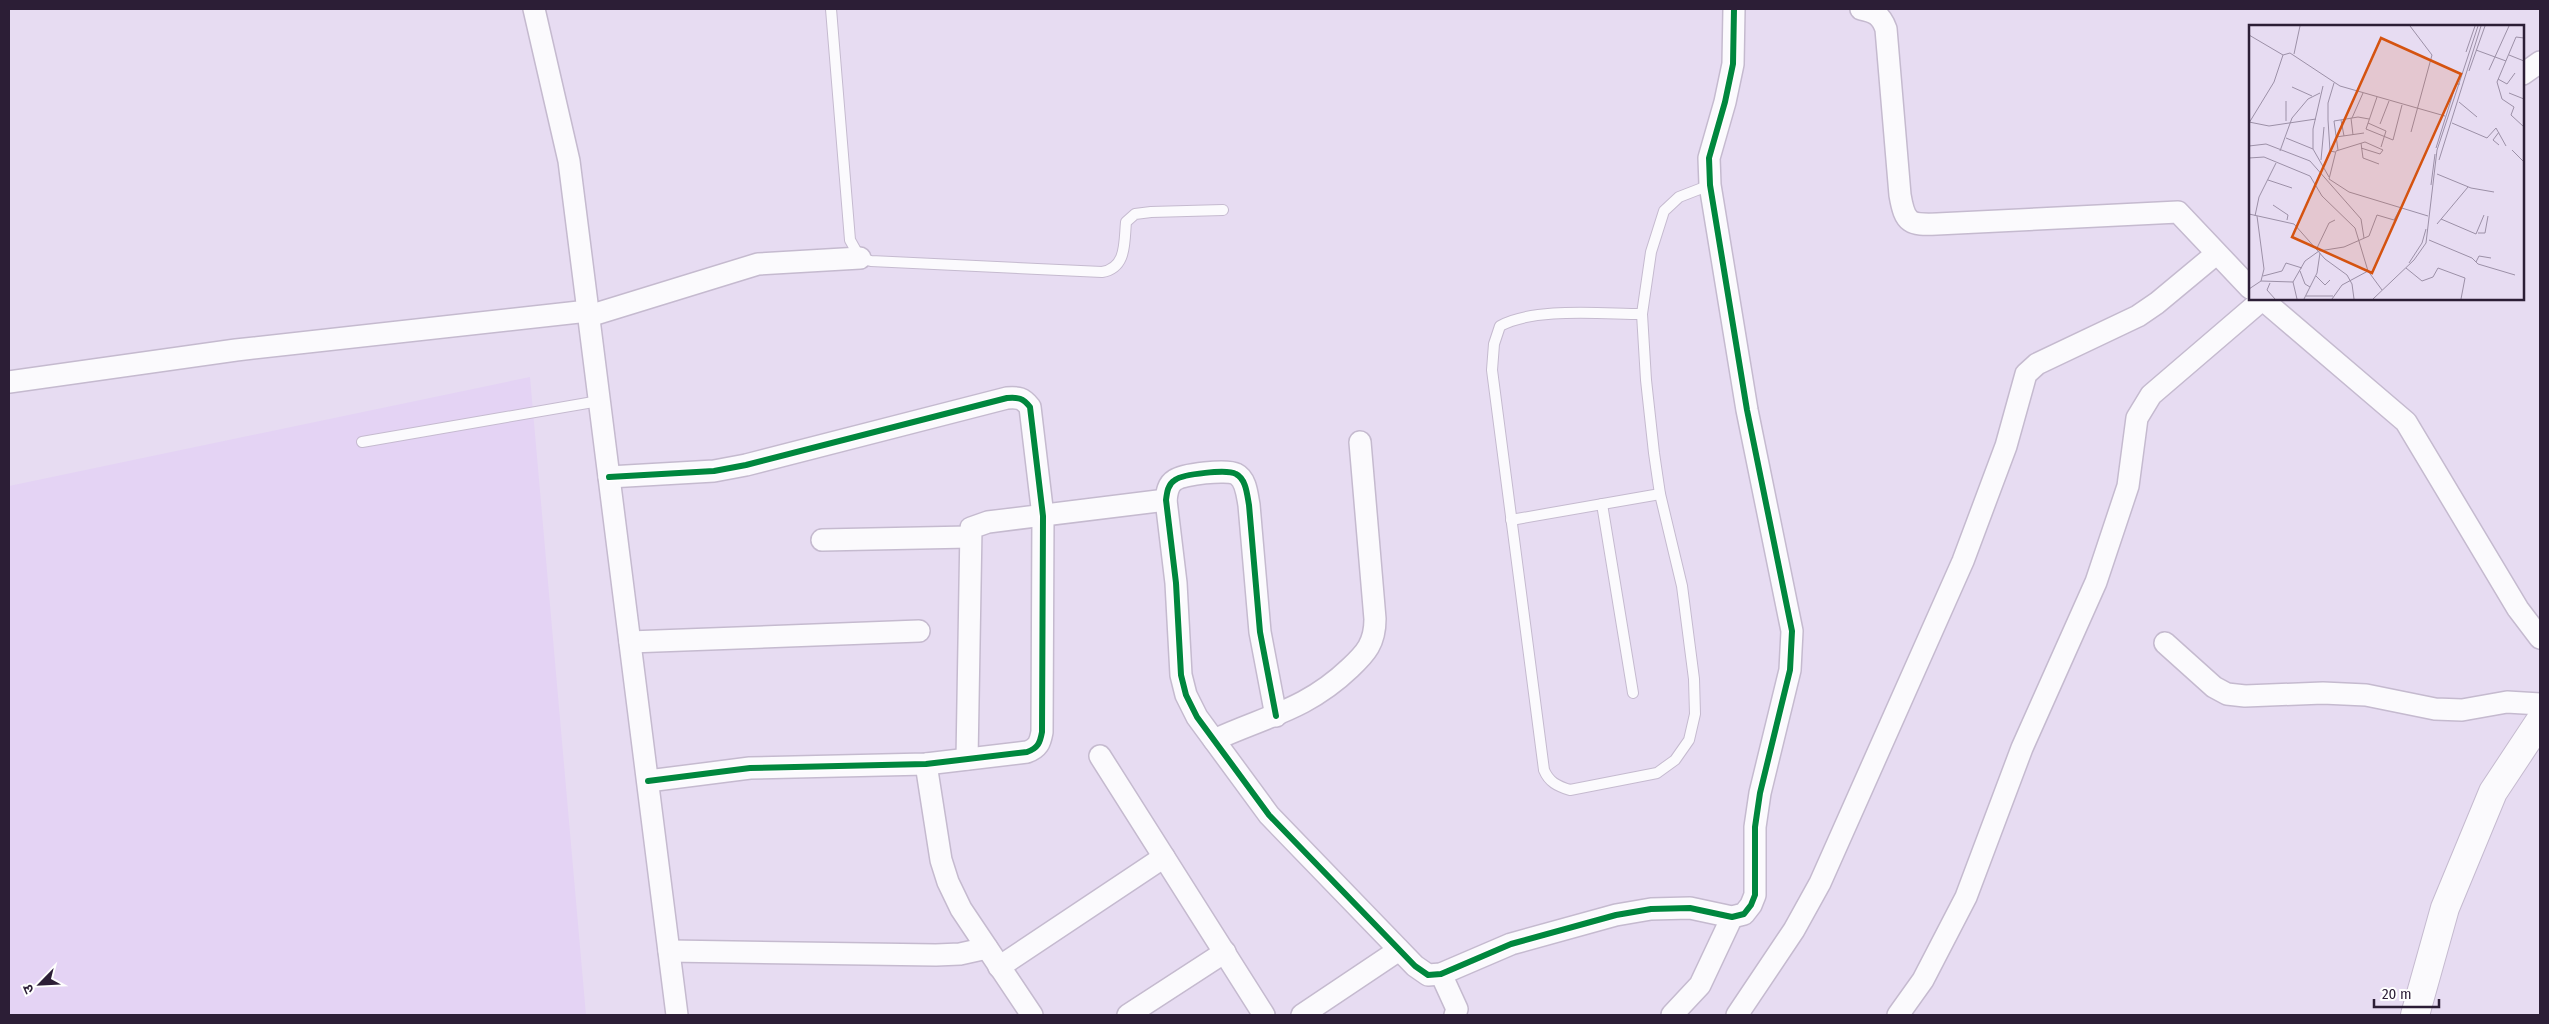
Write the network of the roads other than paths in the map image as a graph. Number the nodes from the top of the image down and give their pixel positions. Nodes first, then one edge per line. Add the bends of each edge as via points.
1 (534, 9) edge
2 (831, 9) edge
3 (1734, 9) edge
4 (1861, 9) edge
5 (2540, 62) edge
6 (2524, 73) edge
7 (1710, 185) junction
8 (1223, 210) dead end
9 (2219, 257) junction
10 (860, 258) junction
11 (2249, 287) edge
12 (2262, 300) edge
13 (2264, 300) edge
14 (588, 311) junction
15 (1642, 314) junction
16 (9, 382) edge
17 (600, 401) junction
18 (362, 442) dead end
19 (1360, 442) dead end
20 (609, 477) junction
21 (1660, 494) junction
22 (1166, 500) junction
23 (1602, 504) junction
24 (1043, 516) junction
25 (1511, 520) junction
26 (969, 537) junction
27 (822, 540) dead end
28 (919, 631) dead end
29 (2540, 638) edge
30 (630, 642) junction
31 (2165, 643) dead end
32 (1633, 693) dead end
33 (2540, 704) edge
34 (1276, 716) junction
35 (2540, 721) edge
36 (1214, 740) junction
37 (1100, 756) dead end
38 (967, 759) junction
39 (926, 764) junction
40 (648, 781) junction
41 (1164, 857) junction
42 (1732, 916) junction
43 (987, 948) junction
44 (1399, 950) junction
45 (669, 951) junction
46 (1225, 952) junction
47 (999, 967) junction
48 (1441, 974) junction
49 (677, 1015) edge
50 (1032, 1015) edge
51 (1128, 1015) edge
52 (1264, 1015) edge
53 (1302, 1015) edge
54 (1456, 1015) edge
55 (1672, 1015) edge
56 (1737, 1015) edge
57 (1898, 1015) edge
58 (2415, 1015) edge

1 - 14 street via 569,161
2 - 10 lane via 850,240
3 - 7 street via 1732,64 1709,158
4 - 9 street via 1882,18 1886,29 1900,195 1903,212 1909,221 1937,224 2178,212
5 - 6 street
7 - 15 lane via 1679,197 1664,211 1651,252
7 - 42 street via 1747,410 1792,631 1790,670 1754,827 1755,894 1744,914
8 - 10 lane via 1135,214 1126,222 1122,256 1112,270
9 - 11 street
9 - 56 street via 2138,316 2037,364 2026,374 2006,446 1963,561 1820,883 1794,930
10 - 14 street via 758,264 589,316
12 - 57 street via 2151,395 2137,418 2128,486 2096,582 2022,748 1966,897 1923,980
13 - 29 street via 2406,422 2518,609
14 - 16 street via 236,350
14 - 17 street
15 - 21 lane via 1646,380
15 - 25 lane via 1533,315 1513,318 1500,326 1494,344 1492,370
17 - 18 lane
17 - 20 street
19 - 34 street via 1375,620 1373,639 1365,653 1319,694
20 - 24 street via 704,472 746,465 1018,397 1030,407
20 - 30 street
21 - 23 lane
21 - 25 lane via 1682,586 1694,679 1695,714 1689,740 1675,760 1657,774 1570,790 1558,787 1548,779 1544,770
22 - 24 street
22 - 34 street via 1167,490 1174,480 1184,476 1228,472 1237,474 1245,484 1260,632
22 - 36 street via 1176,583 1181,675 1197,717
23 - 25 lane
23 - 32 lane
24 - 26 street via 978,525 971,528
24 - 38 street via 1040,743 1027,752
26 - 27 street
26 - 38 street
28 - 30 street
30 - 40 street
31 - 33 street via 2214,687 2227,694 2366,695 2434,709 2462,710 2507,702
34 - 36 street
35 - 58 street via 2493,792 2445,908
36 - 44 street via 1269,815
37 - 41 street
38 - 39 street
39 - 40 street via 750,768
39 - 43 street via 941,860 948,882
40 - 45 street
41 - 46 street
41 - 47 street
42 - 48 street via 1690,908 1651,909 1616,915 1511,944
42 - 55 street via 1700,985
43 - 45 street via 936,955
43 - 47 street
44 - 48 street via 1428,975
44 - 53 street
45 - 49 street
46 - 51 street
46 - 52 street
47 - 50 street
48 - 54 street via 1457,1009

